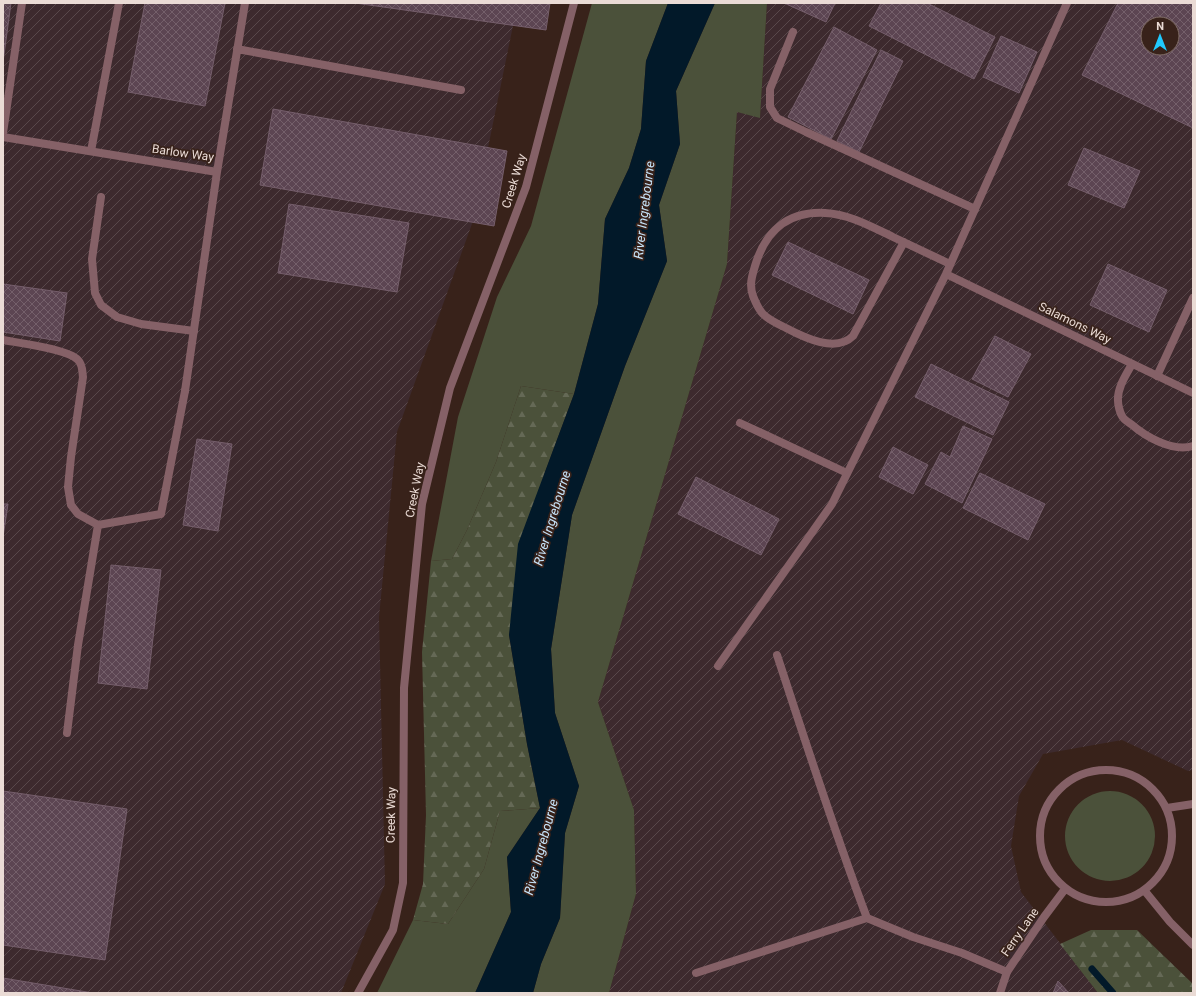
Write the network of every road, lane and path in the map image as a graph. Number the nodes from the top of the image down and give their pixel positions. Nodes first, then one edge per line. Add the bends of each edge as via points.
1 (22, 3) edge
2 (119, 3) edge
3 (245, 3) edge
4 (574, 3) edge
5 (1067, 3) edge
6 (793, 32) dead end
7 (237, 49) junction
8 (461, 90) dead end
9 (3, 133) edge
10 (3, 137) edge
11 (92, 151) junction
12 (217, 172) junction
13 (101, 197) dead end
14 (975, 209) junction
15 (904, 242) junction
16 (950, 264) junction
17 (946, 274) junction
18 (1193, 298) edge
19 (194, 331) junction
20 (3, 340) edge
21 (1132, 364) junction
22 (1157, 376) junction
23 (1193, 393) edge
24 (740, 423) dead end
25 (1193, 446) edge
26 (847, 473) junction
27 (98, 525) junction
28 (777, 656) dead end
29 (718, 666) dead end
30 (67, 733) dead end
31 (1193, 804) edge
32 (1167, 808) junction
33 (1065, 889) junction
34 (1144, 890) junction
35 (867, 918) junction
36 (1193, 945) edge
37 (1007, 972) junction
38 (696, 974) dead end
39 (358, 993) edge
40 (1000, 993) edge

1 - 9 street
2 - 11 street
3 - 7 street, Barlow Way
4 - 39 street, Creek Way via 526,187 450,388 422,504 404,688 402,883 393,930
5 - 14 street
6 - 14 street via 770,89 770,107 777,118
7 - 8 street
7 - 12 street, Barlow Way
10 - 11 street, Barlow Way
11 - 12 street, Barlow Way
12 - 19 street
13 - 19 street via 92,259 95,293 101,305 117,317 141,324
14 - 16 street
15 - 15 street via 846,217 807,213 788,220 771,232 755,265 750,282 752,295 762,314 804,337 825,343 848,341
15 - 16 street
16 - 17 street
17 - 21 street, Salamons Way
17 - 26 street
18 - 22 street
19 - 27 street via 161,514
20 - 27 street via 58,350 77,359 82,366 83,378 68,487 72,505 78,514
21 - 22 street, Salamons Way
21 - 25 street via 1120,390 1118,401 1122,416 1152,439 1174,446
22 - 23 street, Salamons Way
24 - 26 street
26 - 29 street via 832,504
27 - 30 street via 78,645
28 - 35 street
31 - 32 street
32 - 33 street via 1155,790 1138,777 1116,769 1094,770 1074,777 1056,791 1044,809 1039,831 1041,852 1050,873
32 - 34 street via 1173,831 1171,854 1161,874
33 - 34 street via 1084,899 1105,902 1126,900
33 - 37 street, Ferry Lane
34 - 36 street
35 - 37 street
35 - 38 street
37 - 40 street, Ferry Lane

